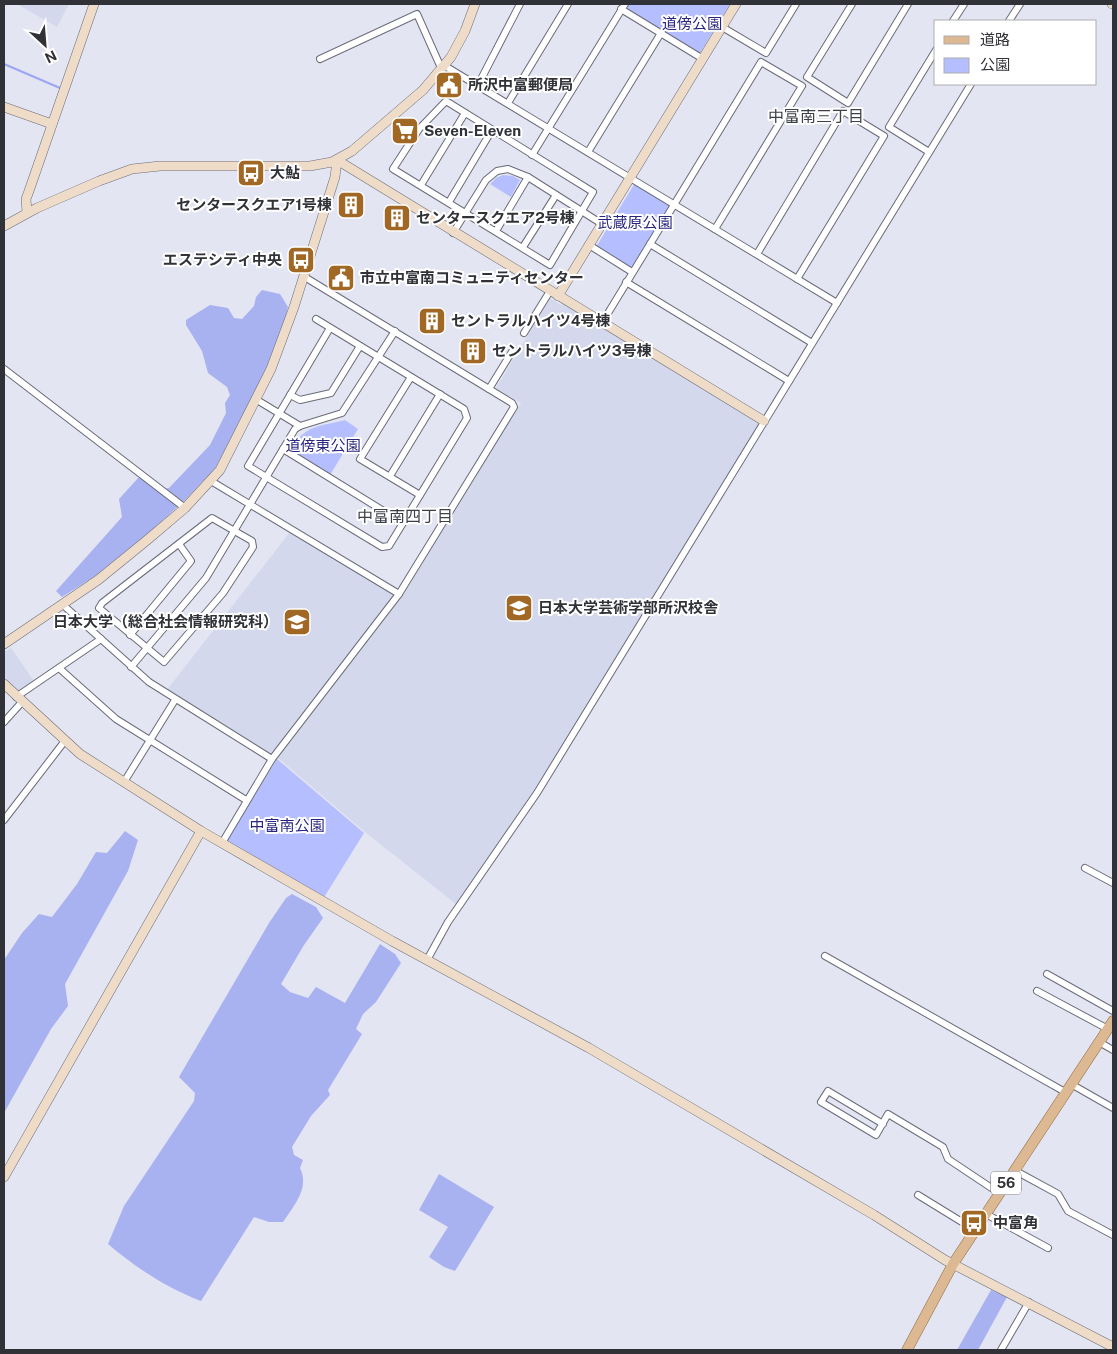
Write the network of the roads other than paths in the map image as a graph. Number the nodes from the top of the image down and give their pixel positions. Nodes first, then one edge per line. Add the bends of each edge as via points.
1 (94, 4) edge
2 (475, 4) edge
3 (520, 4) edge
4 (568, 4) edge
5 (736, 4) edge
6 (796, 4) edge
7 (852, 4) edge
8 (908, 4) edge
9 (964, 4) edge
10 (1009, 4) edge
11 (623, 6) edge
12 (1018, 6) edge
13 (954, 20) edge
14 (1010, 20) edge
15 (722, 27) junction
16 (661, 33) junction
17 (934, 53) edge
18 (703, 58) junction
19 (320, 59) dead end
20 (444, 68) junction
21 (478, 85) junction
22 (970, 85) edge
23 (508, 103) junction
24 (4, 107) edge
25 (465, 113) junction
26 (52, 124) junction
27 (548, 128) junction
28 (492, 130) junction
29 (588, 152) junction
30 (929, 152) junction
31 (532, 155) junction
32 (337, 160) junction
33 (528, 177) junction
34 (631, 177) junction
35 (421, 185) junction
36 (556, 195) junction
37 (449, 202) junction
38 (674, 204) junction
39 (583, 211) junction
40 (27, 212) junction
41 (466, 212) junction
42 (602, 224) junction
43 (4, 226) edge
44 (715, 229) junction
45 (496, 231) junction
46 (453, 232) junction
47 (650, 244) junction
48 (589, 246) junction
49 (523, 247) junction
50 (757, 254) junction
51 (632, 272) junction
52 (303, 276) junction
53 (797, 279) junction
54 (626, 282) junction
55 (554, 294) junction
56 (837, 303) junction
57 (316, 320) dead end
58 (602, 323) junction
59 (330, 328) junction
60 (395, 331) junction
61 (524, 332) dead end
62 (812, 343) junction
63 (360, 346) junction
64 (513, 350) dead end
65 (379, 358) junction
66 (4, 369) edge
67 (411, 377) junction
68 (789, 381) junction
69 (489, 389) junction
70 (440, 394) junction
71 (290, 395) junction
72 (257, 400) junction
73 (279, 413) junction
74 (764, 421) junction
75 (300, 426) junction
76 (283, 449) junction
77 (390, 476) junction
78 (266, 478) junction
79 (211, 481) junction
80 (420, 495) junction
81 (250, 504) junction
82 (185, 508) junction
83 (403, 523) junction
84 (234, 531) junction
85 (179, 544) junction
86 (399, 594) junction
87 (62, 604) junction
88 (130, 635) junction
89 (101, 639) junction
90 (4, 644) edge
91 (146, 649) junction
92 (131, 667) junction
93 (59, 668) junction
94 (4, 684) edge
95 (19, 699) junction
96 (175, 700) junction
97 (4, 722) edge
98 (149, 740) junction
99 (64, 742) junction
100 (272, 759) junction
101 (124, 782) junction
102 (246, 800) junction
103 (4, 820) edge
104 (201, 831) junction
105 (222, 843) junction
106 (1085, 868) dead end
107 (1113, 883) edge
108 (825, 956) dead end
109 (426, 960) junction
110 (1047, 974) dead end
111 (1037, 991) dead end
112 (1113, 1011) edge
113 (1110, 1025) edge
114 (1099, 1042) junction
115 (1113, 1050) edge
116 (1068, 1088) junction
117 (1113, 1108) edge
118 (883, 1124) junction
119 (1014, 1170) junction
120 (4, 1177) edge
121 (999, 1193) junction
122 (918, 1195) dead end
123 (986, 1214) junction
124 (976, 1230) junction
125 (1113, 1236) edge
126 (1048, 1248) dead end
127 (953, 1264) junction
128 (1029, 1302) junction
129 (1113, 1347) edge
130 (907, 1350) edge
131 (1001, 1350) edge

1 - 26 street
2 - 20 street via 462,39
3 - 21 street
4 - 23 street
5 - 15 street
6 - 15 street via 766,53
7 - 8 street via 808,78 848,103
9 - 13 street
10 - 12 street
11 - 16 street
11 - 27 street
12 - 14 street
15 - 18 street
16 - 18 street
16 - 29 street
17 - 30 street via 889,127
18 - 34 street
19 - 20 street via 417,14
20 - 21 street
20 - 32 street via 423,90
21 - 23 street
22 - 30 street
23 - 27 street
24 - 26 street
25 - 28 street
25 - 35 street
25 - 35 street via 446,101 419,129 393,169
26 - 40 street via 26,200
27 - 29 street
27 - 31 street
28 - 31 street
28 - 37 street
29 - 34 street
30 - 56 street
31 - 39 street via 593,192
32 - 40 street via 322,166 144,167 117,173
32 - 46 street
32 - 52 street via 335,177
33 - 36 street
33 - 41 street via 508,169 493,173
33 - 45 street
34 - 38 street
34 - 42 street
35 - 37 street
36 - 39 street
36 - 49 street
37 - 41 street
38 - 44 street
38 - 44 street via 760,62 802,86
38 - 47 street
39 - 42 street
39 - 49 street via 550,265
40 - 43 street
41 - 45 street
41 - 46 street
42 - 48 street
44 - 50 street
45 - 49 street
46 - 55 street
47 - 51 street
47 - 62 street
48 - 51 street
48 - 55 street
50 - 53 street
50 - 53 street via 842,111 884,136
51 - 54 street
52 - 60 street
52 - 72 street via 283,339
53 - 56 street
54 - 58 street
54 - 68 street
55 - 58 street
55 - 61 street
56 - 62 street
57 - 59 street
58 - 74 street
59 - 63 street
59 - 71 street
60 - 65 street
60 - 69 street
62 - 68 street
63 - 65 street
63 - 71 street via 331,392 300,400
64 - 69 street
65 - 67 street
65 - 75 street via 346,410
66 - 82 street
67 - 70 street
67 - 77 street via 360,458
68 - 74 street
69 - 86 street via 514,407
70 - 77 street
70 - 80 street via 464,409 467,418
71 - 73 street
72 - 73 street
72 - 79 street via 228,457
73 - 75 street
73 - 78 street via 248,466
74 - 109 street via 537,793 448,922
75 - 76 street
76 - 78 street
76 - 83 street
77 - 80 street
78 - 81 street
78 - 83 street via 382,547 389,546
79 - 81 street
79 - 82 street
80 - 83 street
81 - 84 street
81 - 86 street
82 - 87 street via 98,580
84 - 85 street via 212,518
84 - 91 street via 206,578
84 - 91 street via 252,541 253,547 223,592 164,662
85 - 88 street via 191,561
85 - 88 street via 99,608
86 - 100 street
87 - 89 street
87 - 90 street
88 - 91 street
89 - 92 street
89 - 93 street
91 - 92 street
92 - 96 street
93 - 95 street
93 - 98 street via 116,720
94 - 95 street
95 - 97 street
95 - 99 street
96 - 98 street
96 - 100 street
98 - 101 street
98 - 102 street
99 - 101 street
99 - 103 street
100 - 102 street
101 - 104 street
102 - 105 street
104 - 105 street
104 - 120 street
105 - 109 street
106 - 107 street
108 - 116 street
109 - 127 street via 589,1048
110 - 112 street
111 - 113 street
113 - 114 main road, 56
114 - 115 street
114 - 116 main road, 56
116 - 117 street
116 - 119 main road, 56
118 - 118 street via 828,1091 821,1102 876,1135
118 - 121 street via 888,1114 943,1147 948,1159
119 - 121 main road, 56
119 - 125 street via 1058,1194 1068,1211
121 - 123 main road, 56
122 - 124 street
123 - 124 main road, 56
123 - 126 street
124 - 127 main road, 56
127 - 128 street
127 - 130 main road, 56
128 - 129 street
128 - 131 street

